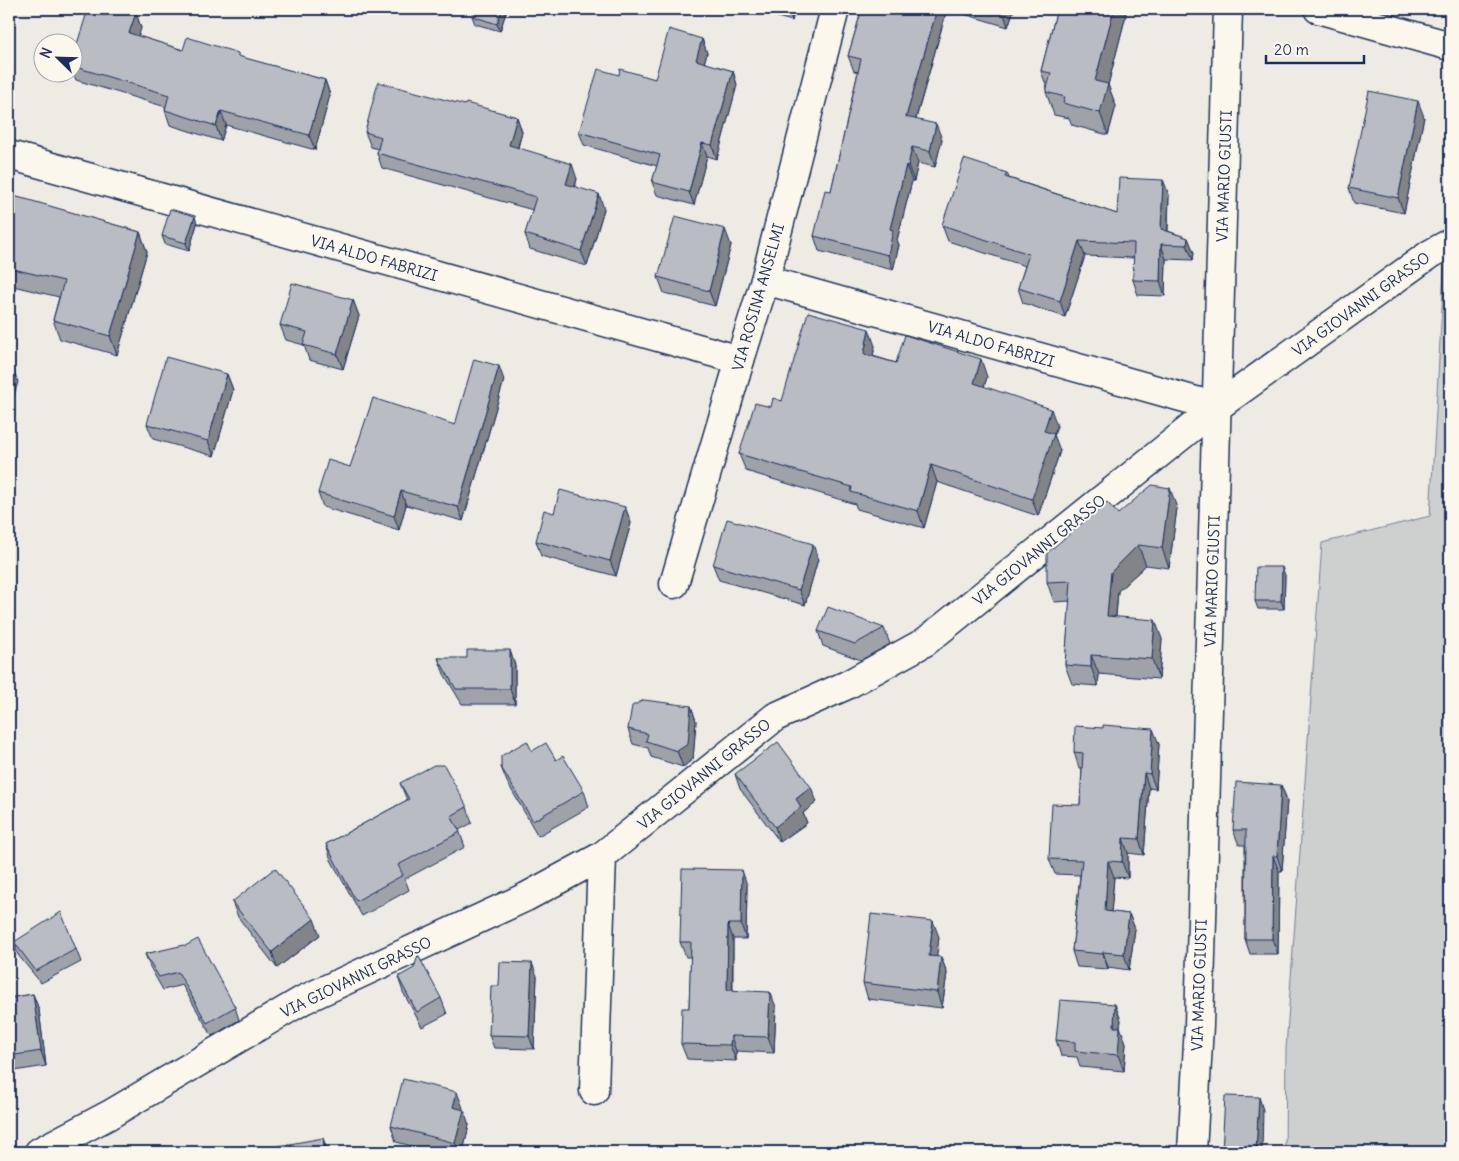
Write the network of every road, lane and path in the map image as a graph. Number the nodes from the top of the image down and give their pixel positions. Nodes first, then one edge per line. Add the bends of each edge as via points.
1 (835, 9) edge
2 (1228, 9) edge
3 (1318, 9) edge
4 (1450, 46) edge
5 (9, 155) edge
6 (1450, 243) edge
7 (765, 280) junction
8 (740, 360) junction
9 (1217, 407) junction
10 (674, 584) dead end
11 (602, 856) junction
12 (594, 1091) dead end
13 (39, 1152) edge
14 (1192, 1152) edge

1 - 7 street, VIA ROSINA ANSELMI
2 - 9 street, VIA MARIO GIUSTI
3 - 4 street
5 - 8 street, VIA ALDO FABRIZI
6 - 9 street, VIA GIOVANNI GRASSO via 1430,254
7 - 8 street, VIA ROSINA ANSELMI
7 - 9 street, VIA ALDO FABRIZI
8 - 10 street, VIA ROSINA ANSELMI
9 - 11 street, VIA GIOVANNI GRASSO via 925,642 847,685 775,717
9 - 14 street, VIA MARIO GIUSTI via 1199,1025
11 - 12 street
11 - 13 street, VIA GIOVANNI GRASSO via 526,897 302,1000 109,1115

